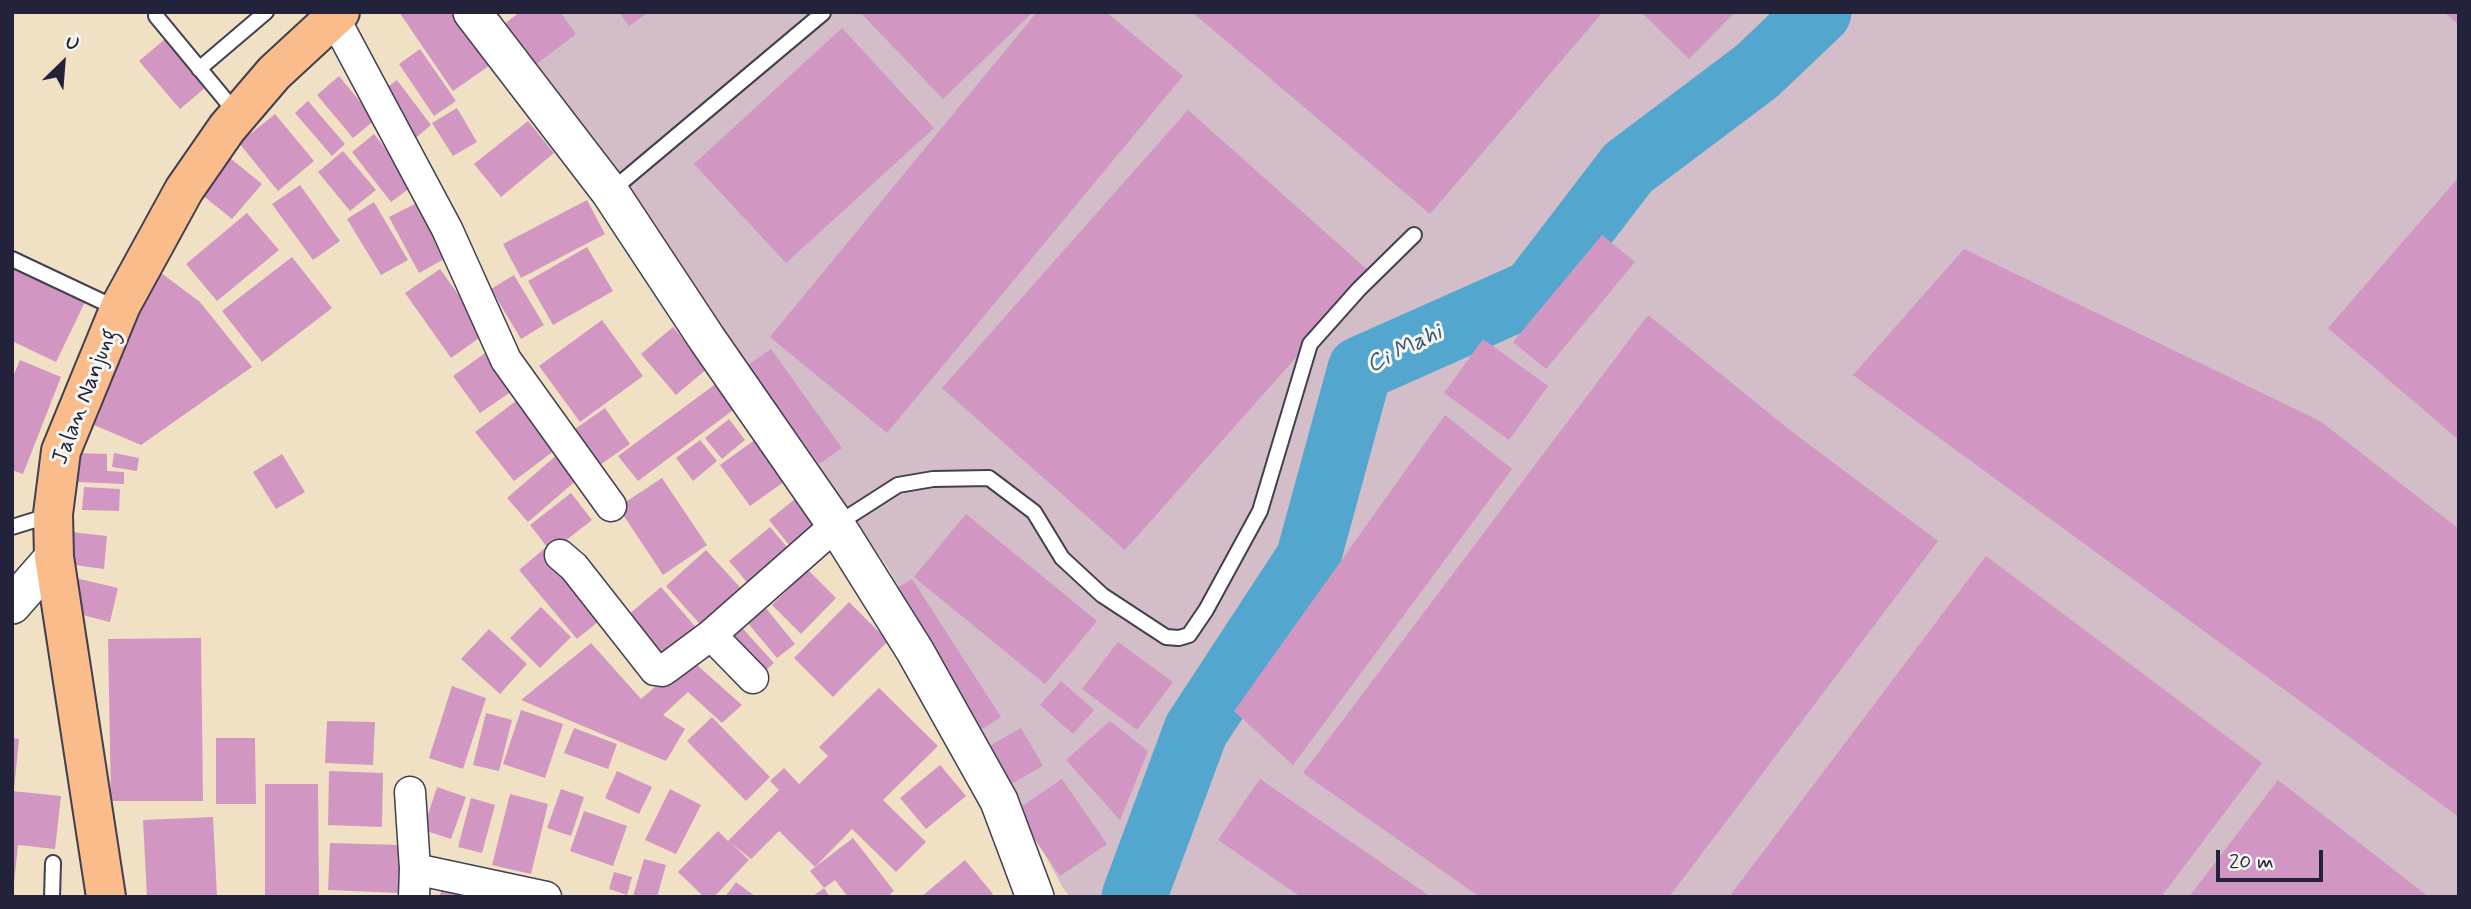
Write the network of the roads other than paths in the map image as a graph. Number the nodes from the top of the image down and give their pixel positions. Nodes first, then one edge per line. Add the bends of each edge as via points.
1 (266, 12) edge
2 (472, 12) edge
3 (823, 13) edge
4 (335, 14) edge
5 (156, 16) dead end
6 (200, 69) junction
7 (238, 115) junction
8 (610, 192) junction
9 (1414, 235) dead end
10 (12, 259) edge
11 (119, 310) junction
12 (611, 506) dead end
13 (53, 514) junction
14 (836, 525) junction
15 (12, 527) edge
16 (560, 555) dead end
17 (54, 557) junction
18 (12, 605) edge
19 (710, 635) junction
20 (753, 678) dead end
21 (410, 792) dead end
22 (53, 863) dead end
23 (414, 883) edge
24 (52, 897) edge
25 (106, 897) edge
26 (546, 897) edge
27 (1035, 897) edge

1 - 6 lane
2 - 8 street
3 - 8 lane
4 - 7 main road, Jalan Nanjung
4 - 12 street via 447,229 506,360
5 - 6 lane
6 - 7 lane
7 - 11 main road, Jalan Nanjung via 184,190
8 - 14 street
9 - 14 lane via 1310,344 1260,510 1189,635 1166,637 1102,596 1062,558 1034,512 989,478 898,485
10 - 11 lane
11 - 13 main road, Jalan Nanjung via 61,451
13 - 15 lane
13 - 17 main road, Jalan Nanjung
14 - 19 street
14 - 27 street via 915,651 999,801
16 - 19 street via 655,670 662,671
17 - 18 street
17 - 25 main road, Jalan Nanjung
19 - 20 street
21 - 23 street
22 - 24 lane
23 - 26 street

